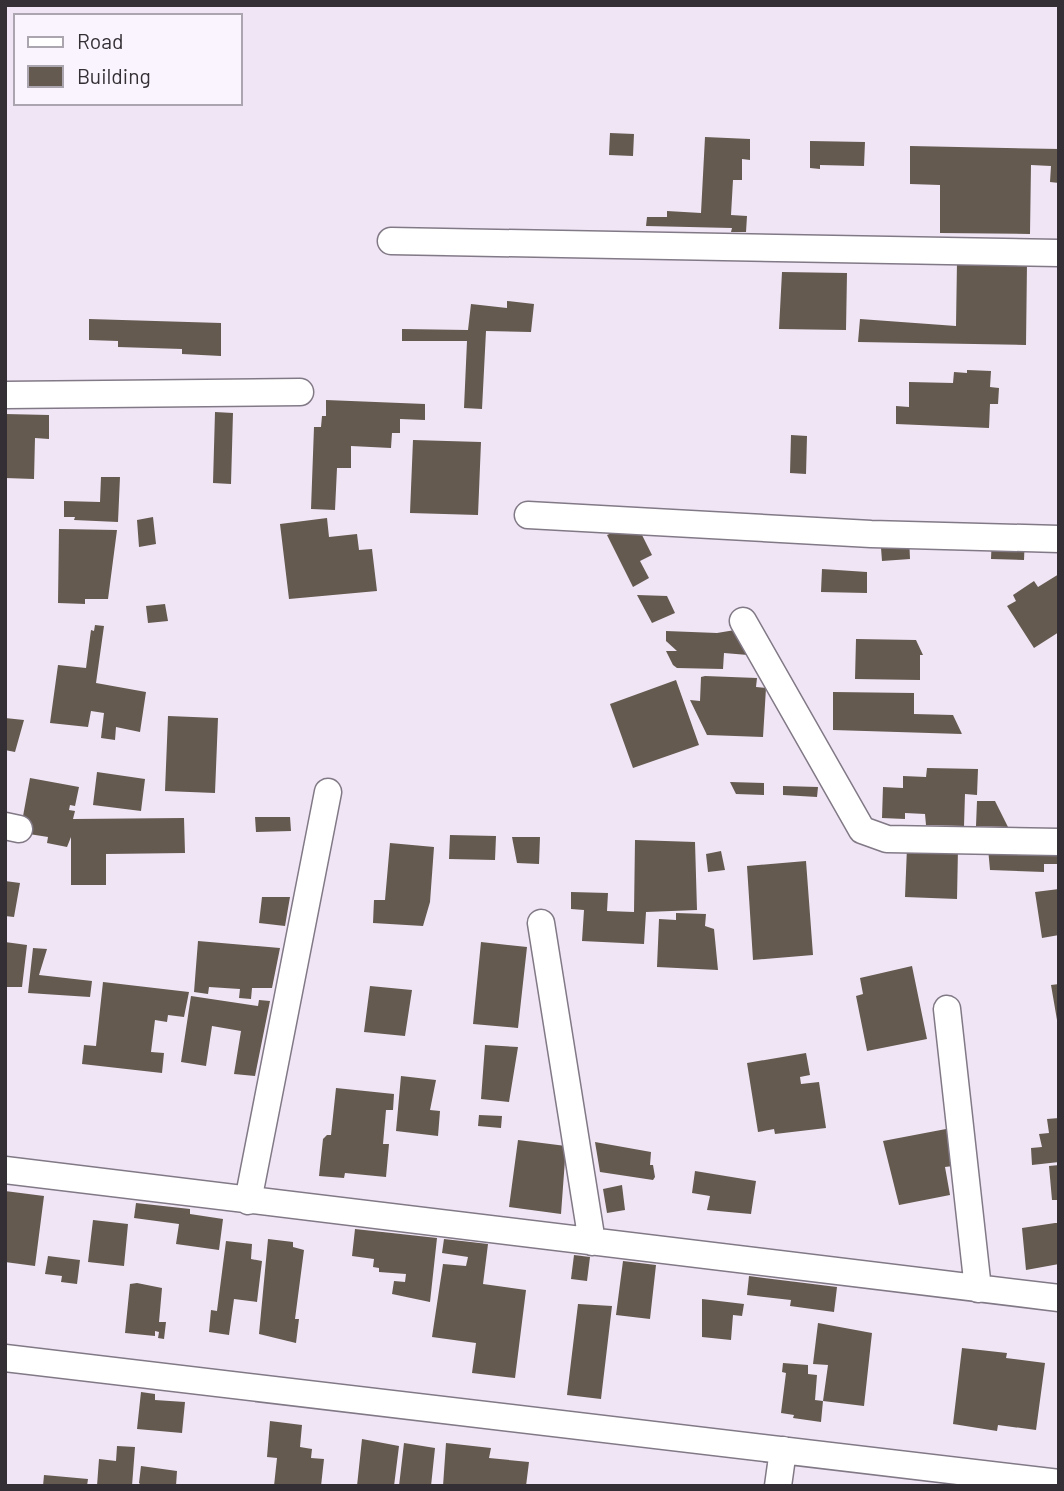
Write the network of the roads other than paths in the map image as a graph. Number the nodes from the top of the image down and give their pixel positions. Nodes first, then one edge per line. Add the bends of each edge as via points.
1 (391, 240) dead end
2 (1059, 253) edge
3 (300, 392) dead end
4 (5, 395) edge
5 (528, 515) dead end
6 (1059, 539) edge
7 (743, 621) dead end
8 (328, 792) dead end
9 (1059, 842) edge
10 (541, 923) dead end
11 (947, 1009) dead end
12 (5, 1170) edge
13 (248, 1201) junction
14 (592, 1242) junction
15 (978, 1289) junction
16 (1059, 1298) edge
17 (5, 1358) edge
18 (783, 1450) junction
19 (1059, 1483) edge
20 (778, 1486) edge

1 - 2 street
3 - 4 street
5 - 6 street
7 - 9 street via 862,830 887,839
8 - 13 street
10 - 14 street
11 - 15 street
12 - 13 street
13 - 14 street
14 - 15 street
15 - 16 street
17 - 18 street
18 - 19 street
18 - 20 street

